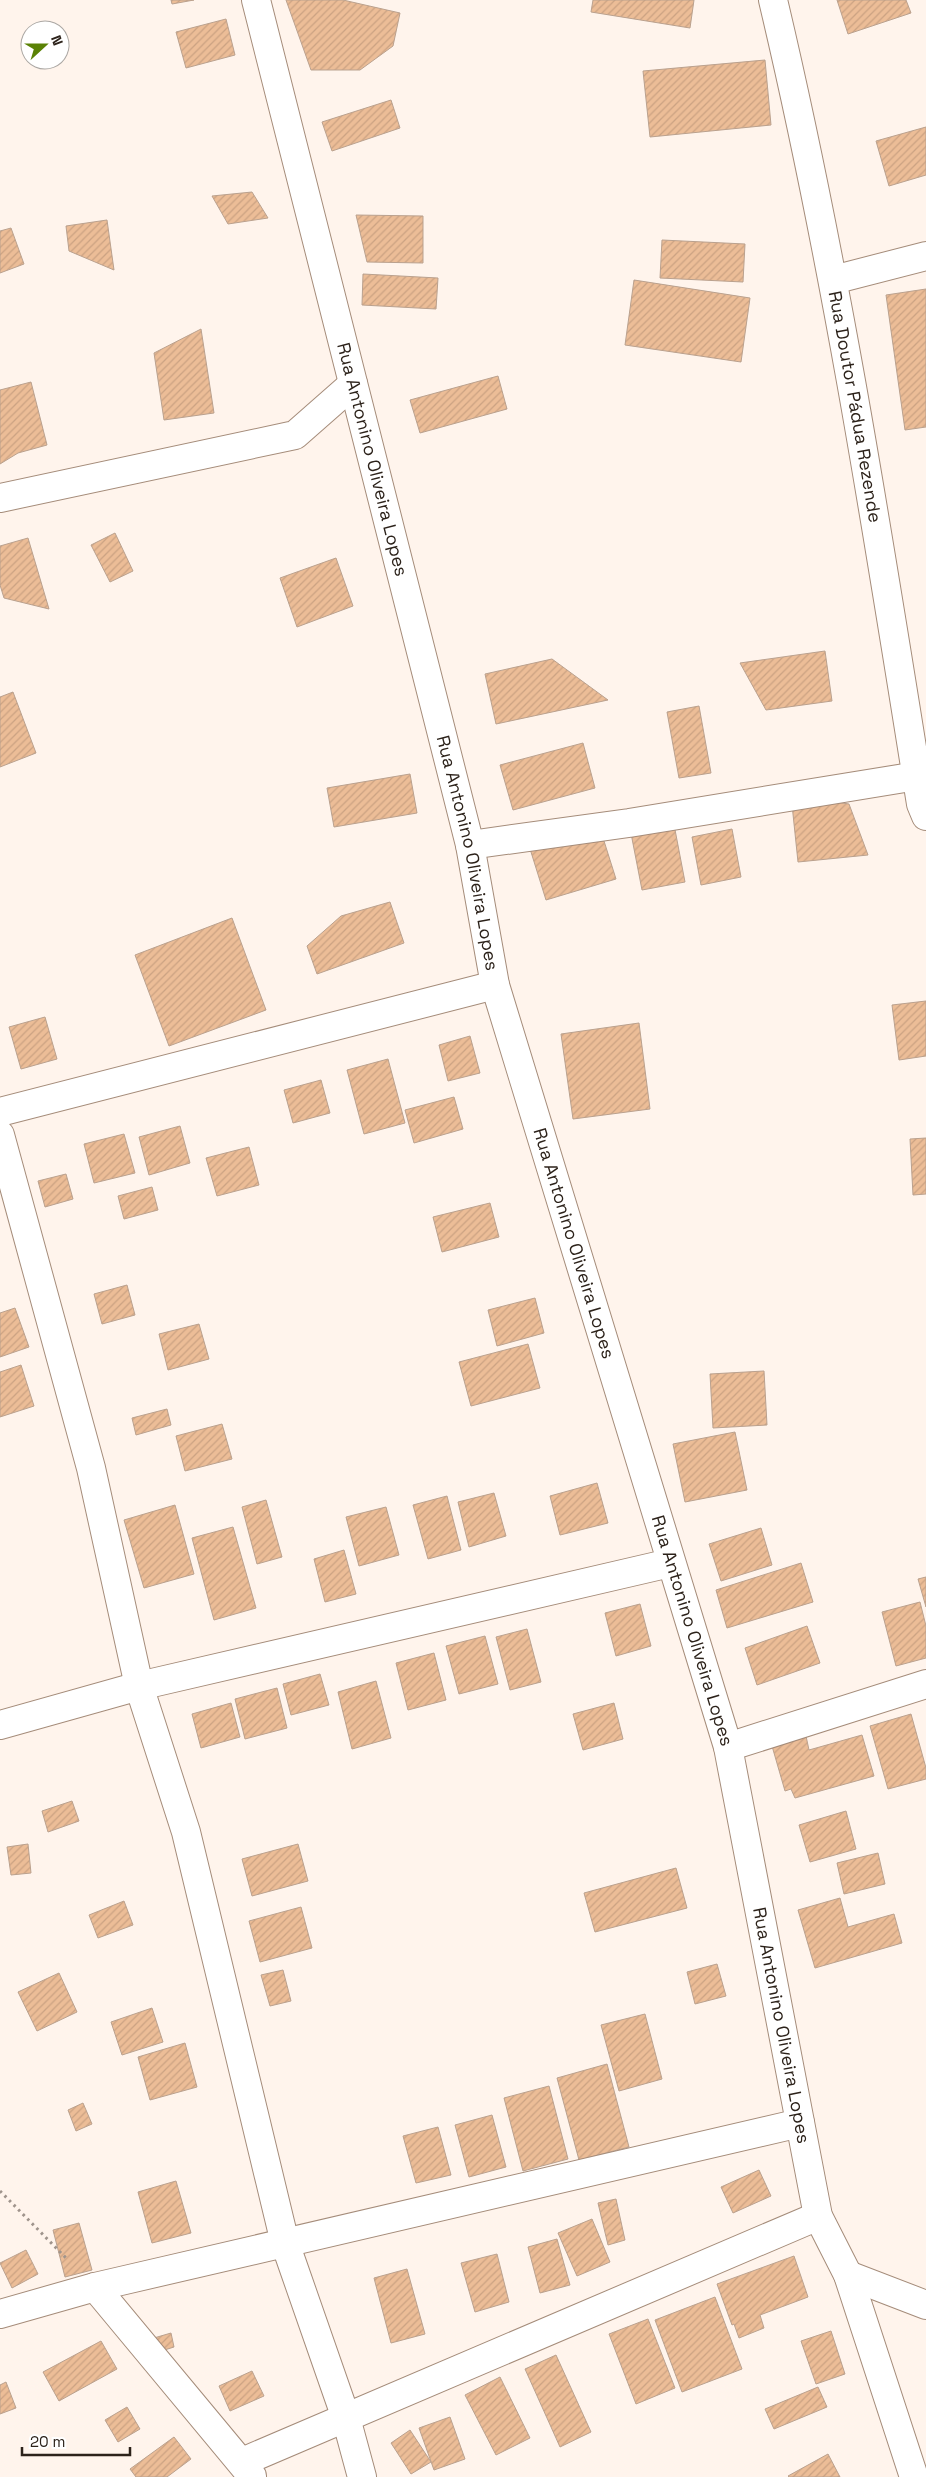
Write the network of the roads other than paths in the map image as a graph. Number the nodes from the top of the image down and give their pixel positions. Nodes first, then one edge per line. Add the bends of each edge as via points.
1 (256, 0) edge
2 (773, 0) edge
3 (926, 256) edge
4 (833, 280) junction
5 (353, 384) junction
6 (0, 498) edge
7 (917, 776) junction
8 (926, 816) edge
9 (470, 845) junction
10 (495, 985) junction
11 (0, 1112) edge
12 (0, 1135) edge
13 (670, 1563) junction
14 (926, 1684) edge
15 (139, 1686) junction
16 (0, 1725) edge
17 (728, 1747) junction
18 (800, 2123) junction
19 (818, 2216) junction
20 (286, 2243) junction
21 (848, 2275) junction
22 (95, 2287) junction
23 (926, 2305) edge
24 (0, 2314) edge
25 (346, 2418) junction
26 (248, 2470) edge
27 (362, 2477) edge
28 (914, 2477) edge

1 - 5 street, Rua Antonino Oliveira Lopes
2 - 4 street, Rua Doutor Pádua Rezende
3 - 4 street
4 - 7 street, Rua Doutor Pádua Rezende
5 - 6 street via 296,435
5 - 9 street, Rua Antonino Oliveira Lopes
7 - 8 street, Rua Doutor Pádua Rezende
7 - 9 street via 629,823
9 - 10 street, Rua Antonino Oliveira Lopes
10 - 11 street
10 - 13 street, Rua Antonino Oliveira Lopes
12 - 15 street via 91,1468
13 - 15 street
13 - 17 street, Rua Antonino Oliveira Lopes
14 - 17 street
15 - 16 street
15 - 20 street via 186,1832
17 - 18 street, Rua Antonino Oliveira Lopes
18 - 19 street, Rua Antonino Oliveira Lopes
18 - 20 street
19 - 21 street, Rua Antonino Oliveira Lopes
19 - 25 street
20 - 22 street
20 - 25 street
21 - 23 street
21 - 28 street, Rua Antonino Oliveira Lopes
22 - 24 street
22 - 26 street
25 - 26 street
25 - 27 street

